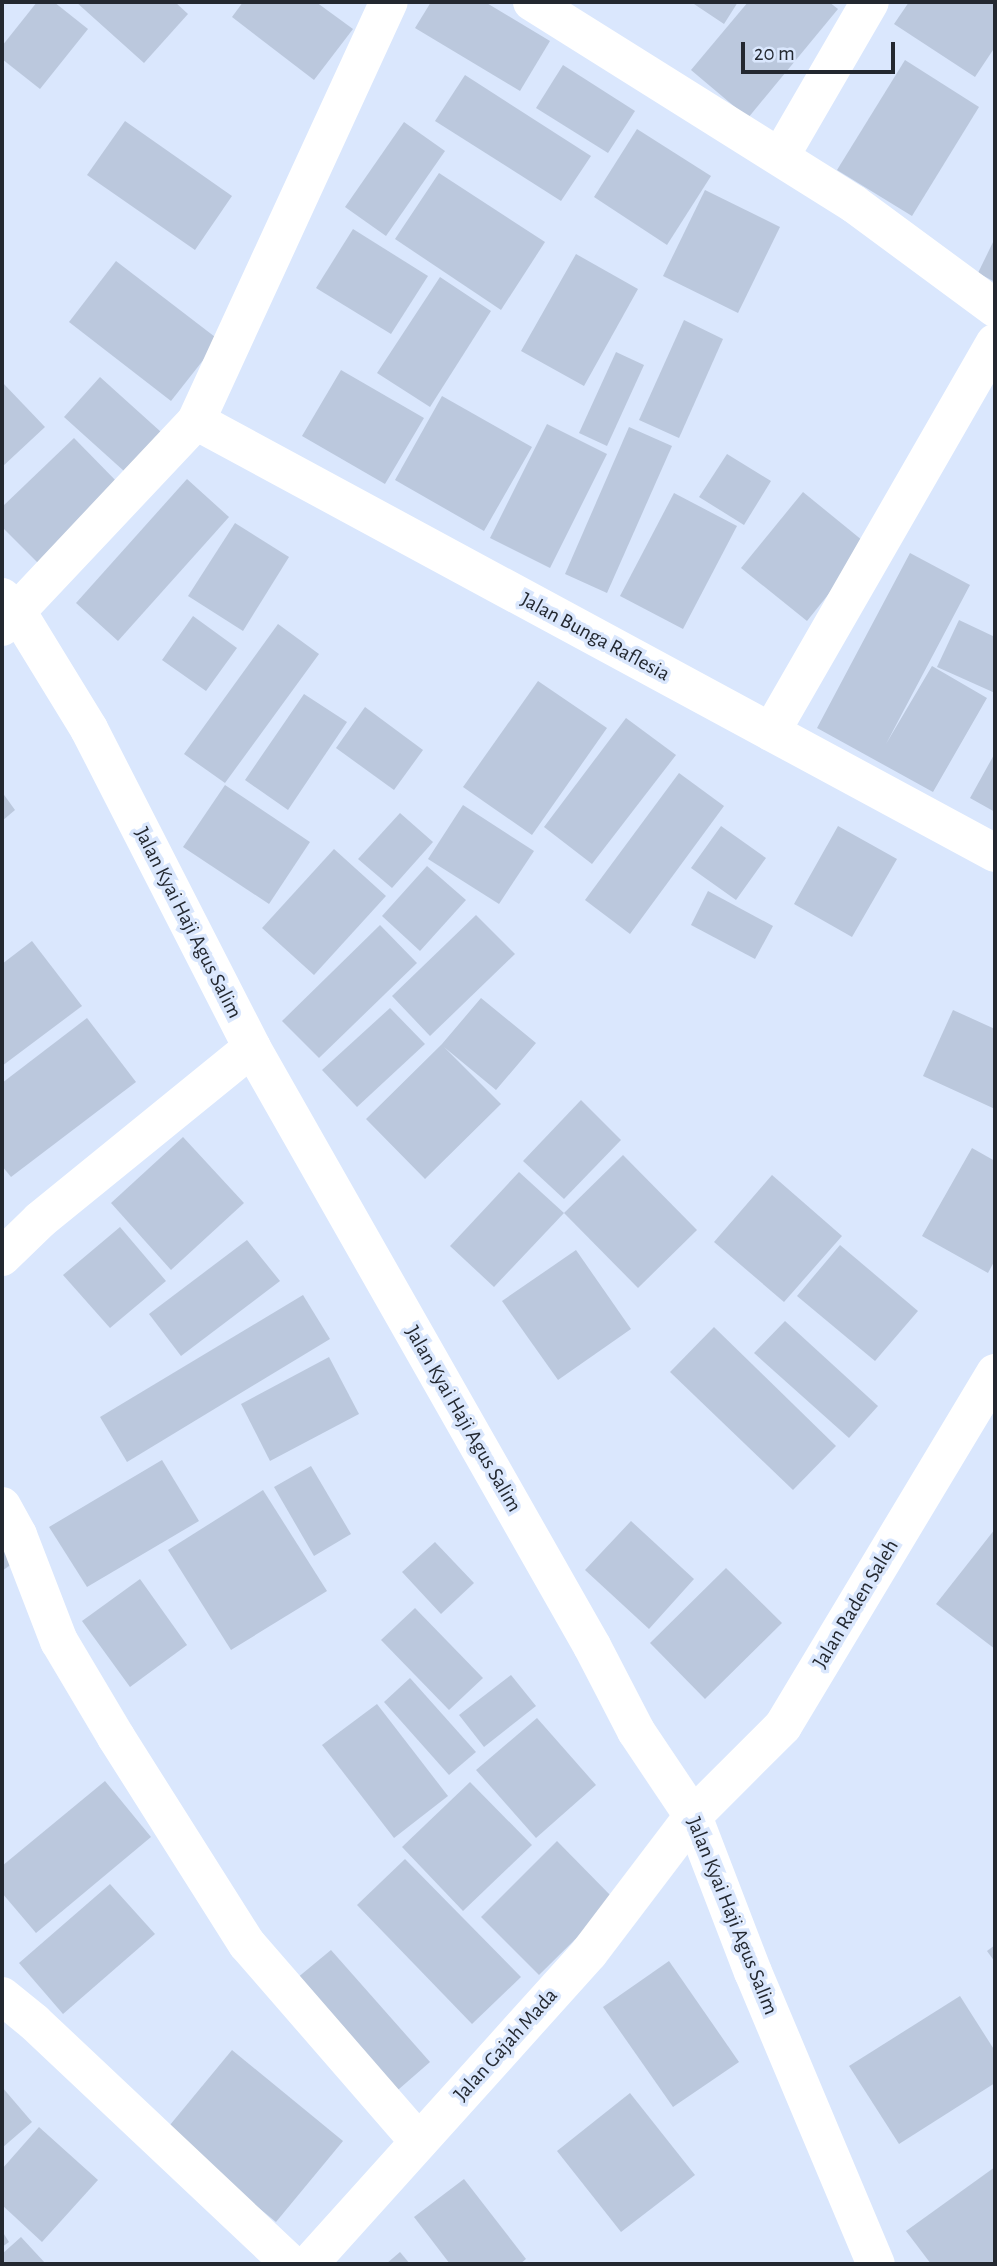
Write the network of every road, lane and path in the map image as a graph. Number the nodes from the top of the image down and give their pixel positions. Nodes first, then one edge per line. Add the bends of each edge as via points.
1 (389, 2) edge
2 (532, 2) edge
3 (870, 2) edge
4 (780, 157) junction
5 (995, 308) edge
6 (995, 343) edge
7 (196, 421) junction
8 (7, 612) edge
9 (771, 732) junction
10 (995, 853) edge
11 (252, 1048) junction
12 (2, 1257) edge
13 (995, 1373) edge
14 (2, 1506) edge
15 (693, 1816) junction
16 (2, 1996) edge
17 (418, 2142) junction
18 (291, 2264) edge
19 (309, 2264) edge
20 (876, 2264) edge

1 - 7 street
2 - 4 street
3 - 4 street
4 - 5 street via 854,204
6 - 9 street
7 - 8 street
7 - 9 street, Jalan Bunga Raflesia
8 - 11 street, Jalan Kyai Haji Agus Salim via 89,729
9 - 10 street, Jalan Bunga Raflesia
11 - 12 street via 40,1220
11 - 15 street, Jalan Kyai Haji Agus Salim via 636,1731
13 - 15 street, Jalan Raden Saleh via 783,1726
14 - 17 street via 59,1641 247,1944
15 - 17 street, Jalan Gajah Mada via 589,1953
15 - 20 street, Jalan Kyai Haji Agus Salim
16 - 18 street
17 - 19 street, Jalan Gajah Mada

